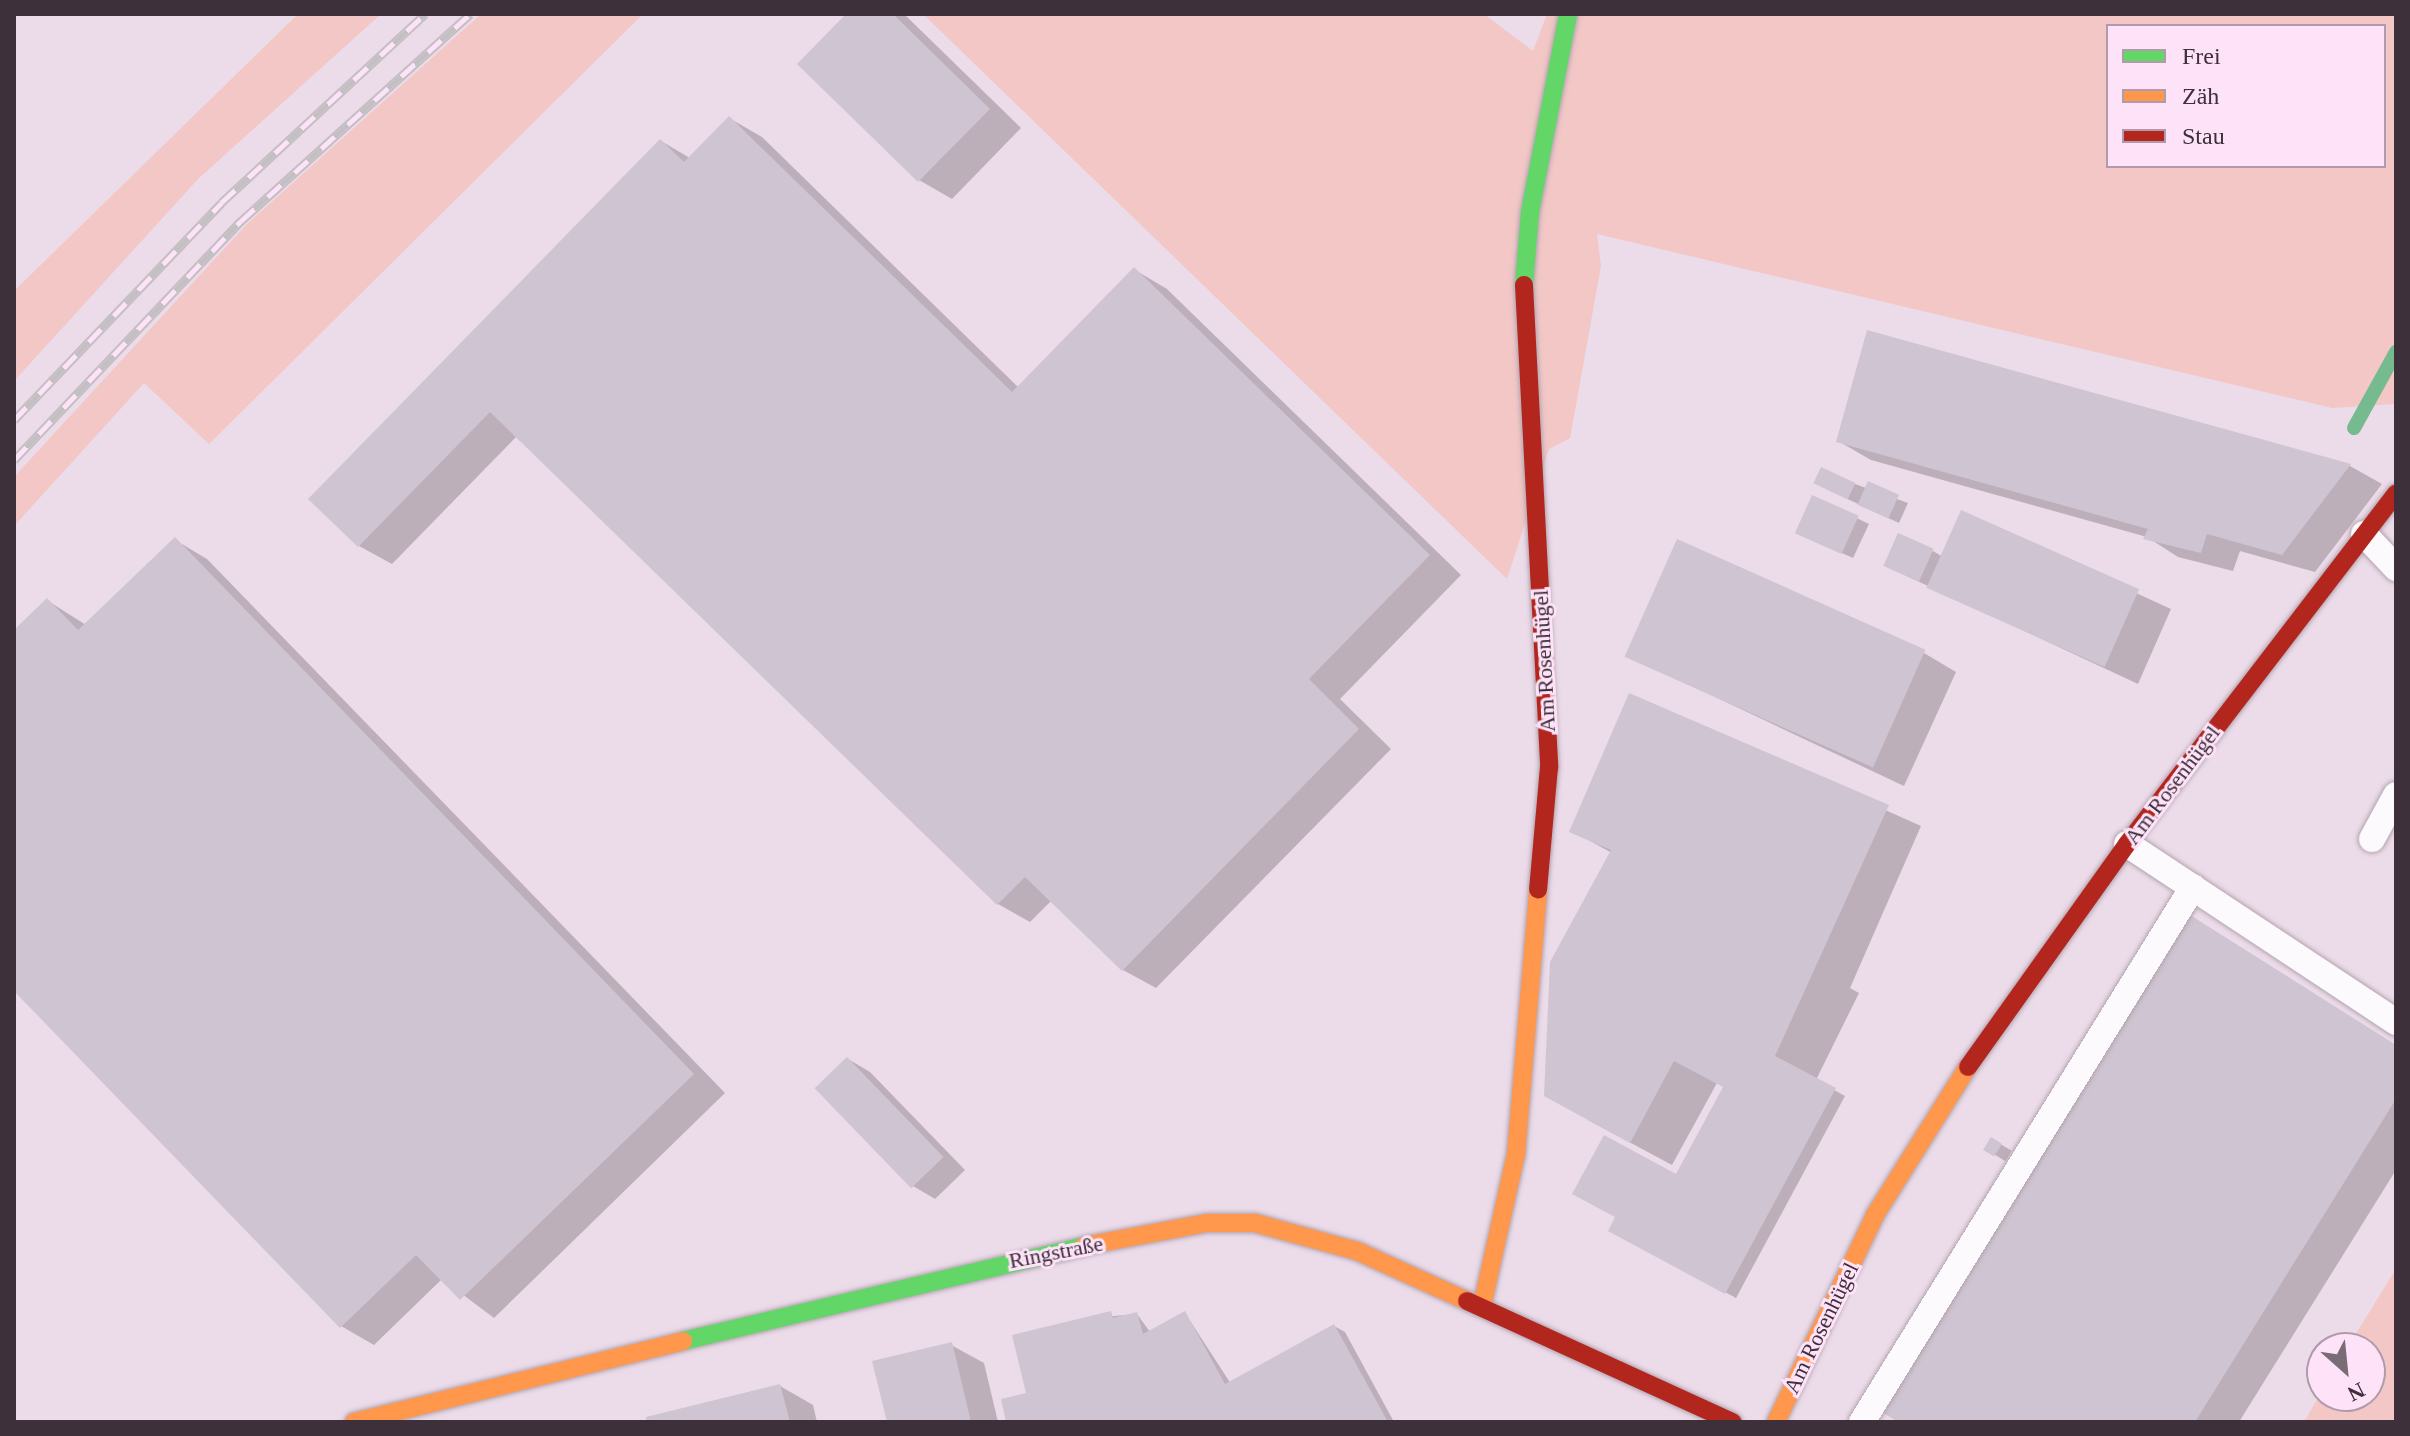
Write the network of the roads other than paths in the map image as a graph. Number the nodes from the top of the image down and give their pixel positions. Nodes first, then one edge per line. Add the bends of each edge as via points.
1 (1568, 14) edge
2 (2396, 493) edge
3 (2364, 534) junction
4 (2396, 568) edge
5 (2396, 795) edge
6 (2372, 839) dead end
7 (2127, 844) junction
8 (2193, 887) junction
9 (2396, 1022) edge
10 (1482, 1306) junction
11 (354, 1422) edge
12 (1733, 1422) edge
13 (1776, 1422) edge
14 (1862, 1422) edge

1 - 10 street, Am Rosenhügel via 1530,212 1523,298 1549,767 1516,1154
2 - 3 street, Am Rosenhügel
3 - 4 lane
3 - 7 street, Am Rosenhügel
5 - 6 lane
7 - 8 lane
7 - 13 street, Am Rosenhügel via 1944,1100 1875,1215
8 - 9 lane
8 - 14 lane
10 - 11 street, Ringstraße via 1299,1232 1207,1223 1013,1260
10 - 12 street, Ringstraße

